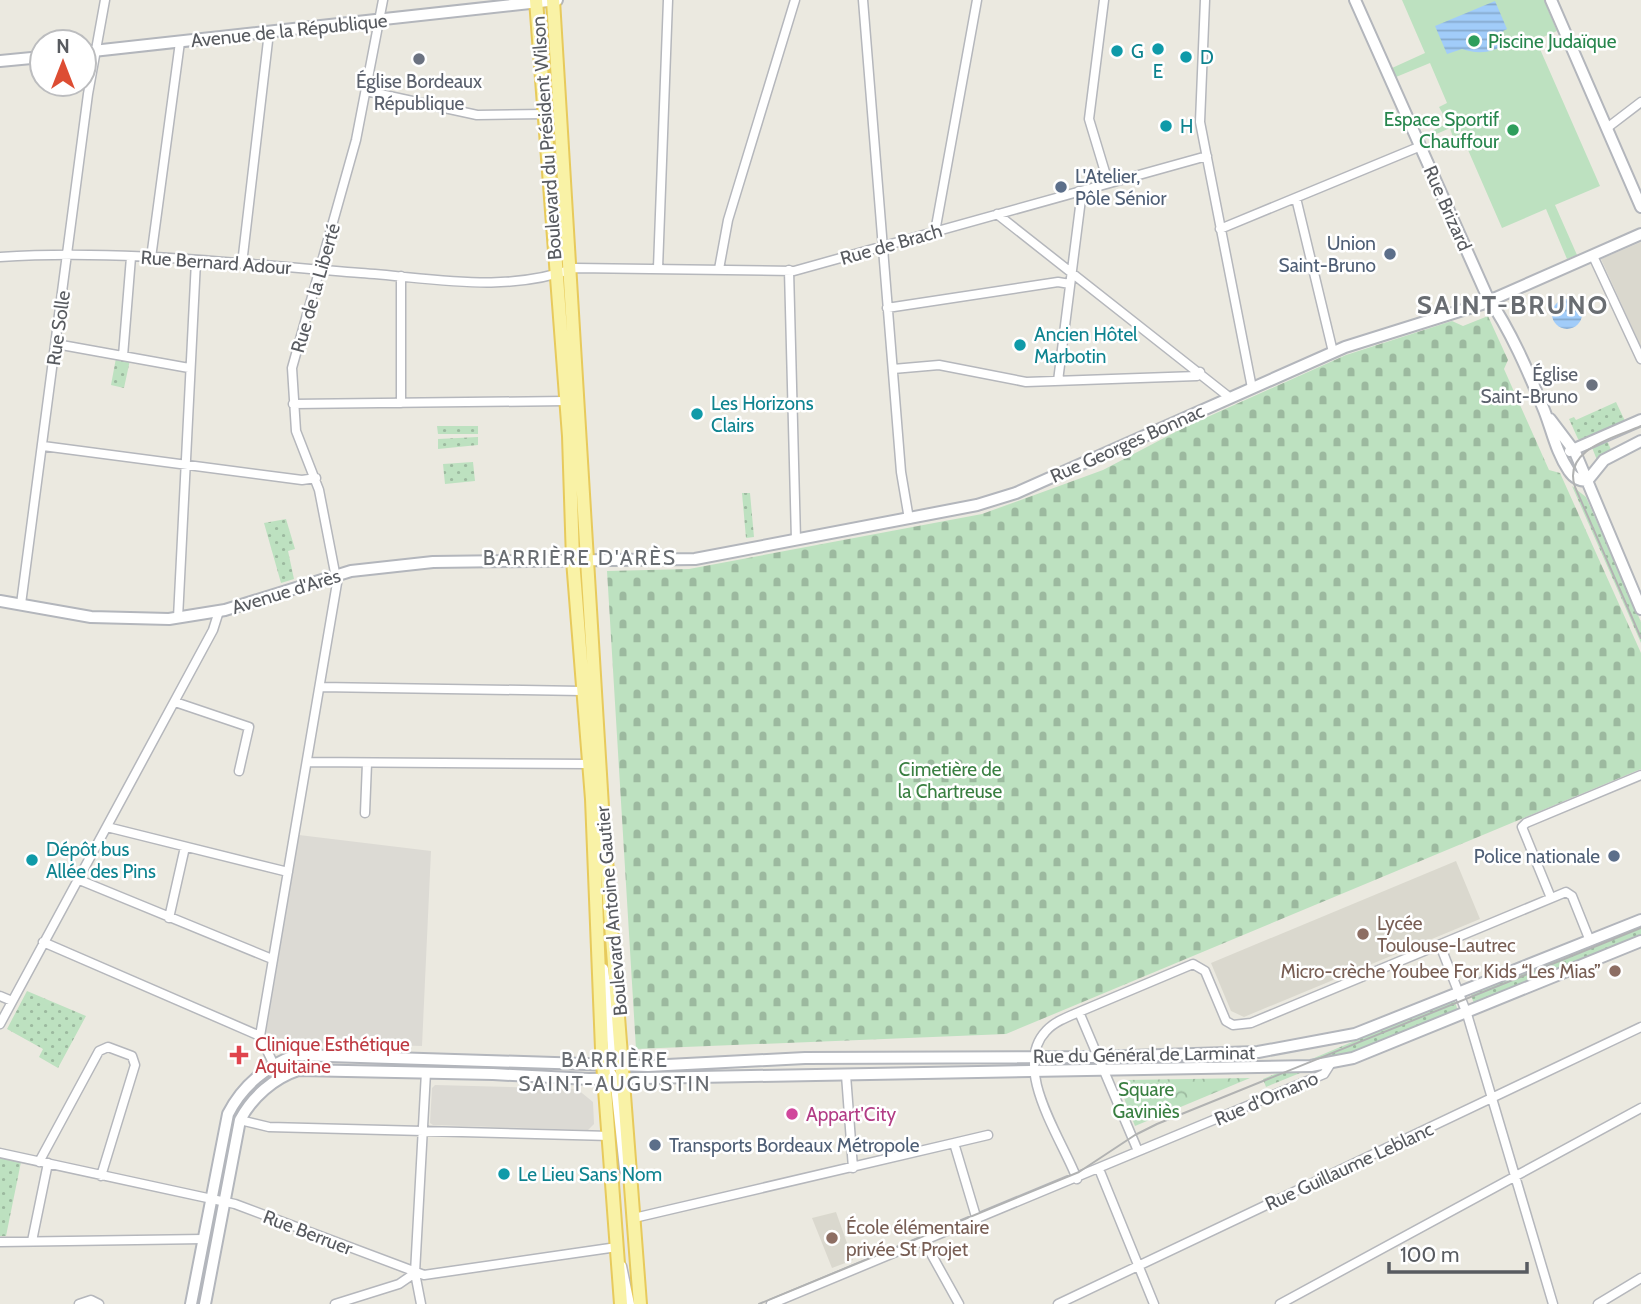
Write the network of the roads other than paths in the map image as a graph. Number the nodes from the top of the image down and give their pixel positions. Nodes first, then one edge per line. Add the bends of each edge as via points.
1 (105, 0) edge
2 (383, 0) edge
3 (554, 0) edge
4 (668, 0) edge
5 (795, 0) edge
6 (863, 0) edge
7 (978, 0) edge
8 (1104, 0) edge
9 (1205, 0) edge
10 (1355, 0) edge
11 (1551, 0) edge
12 (536, 1) edge
13 (380, 20) junction
14 (97, 28) edge
15 (269, 32) junction
16 (180, 42) junction
17 (98, 51) edge
18 (28, 58) edge
19 (0, 61) edge
20 (366, 91) junction
21 (85, 98) edge
22 (1641, 102) edge
23 (545, 114) junction
24 (1607, 128) junction
25 (1421, 146) junction
26 (1207, 156) junction
27 (1108, 182) junction
28 (1079, 191) junction
29 (1296, 198) junction
30 (1641, 207) edge
31 (997, 214) junction
32 (1220, 229) junction
33 (934, 232) junction
34 (1641, 234) edge
35 (882, 247) junction
36 (69, 253) junction
37 (1593, 256) junction
38 (0, 257) edge
39 (131, 257) junction
40 (151, 258) junction
41 (196, 261) junction
42 (242, 264) junction
43 (658, 268) junction
44 (719, 269) junction
45 (320, 270) junction
46 (789, 270) junction
47 (562, 273) junction
48 (1071, 273) junction
49 (401, 276) junction
50 (1070, 284) junction
51 (1490, 301) junction
52 (887, 307) junction
53 (56, 344) junction
54 (1333, 352) junction
55 (124, 356) junction
56 (1641, 359) edge
57 (189, 368) junction
58 (893, 369) junction
59 (1200, 373) junction
60 (1058, 381) junction
61 (1252, 388) junction
62 (1230, 397) junction
63 (566, 401) junction
64 (401, 403) junction
65 (293, 404) junction
66 (1544, 411) junction
67 (1641, 420) edge
68 (569, 436) junction
69 (1641, 442) edge
70 (43, 446) junction
71 (1573, 448) junction
72 (1564, 464) junction
73 (185, 465) junction
74 (316, 478) junction
75 (1587, 481) junction
76 (909, 519) junction
77 (796, 540) junction
78 (573, 560) junction
79 (589, 560) junction
80 (336, 574) junction
81 (0, 601) edge
82 (21, 604) junction
83 (1641, 609) edge
84 (219, 611) junction
85 (178, 618) junction
86 (320, 687) junction
87 (582, 691) junction
88 (175, 702) junction
89 (307, 762) junction
90 (367, 763) junction
91 (589, 764) junction
92 (239, 771) dead end
93 (1641, 775) edge
94 (365, 813) dead end
95 (107, 827) junction
96 (185, 847) junction
97 (288, 872) junction
98 (77, 879) junction
99 (1551, 898) junction
100 (169, 918) junction
101 (1641, 920) edge
102 (611, 936) junction
103 (1590, 941) junction
104 (1641, 941) edge
105 (43, 942) junction
106 (1440, 945) junction
107 (598, 946) junction
108 (272, 959) junction
109 (1459, 991) junction
110 (0, 996) edge
111 (12, 1001) junction
112 (1079, 1012) junction
113 (1467, 1014) junction
114 (0, 1024) edge
115 (1641, 1027) edge
116 (260, 1035) junction
117 (1032, 1057) junction
118 (1099, 1057) junction
119 (604, 1063) junction
120 (1331, 1063) junction
121 (621, 1064) junction
122 (274, 1065) junction
123 (1104, 1071) junction
124 (426, 1072) junction
125 (1033, 1072) junction
126 (846, 1075) junction
127 (614, 1079) junction
128 (1490, 1099) junction
129 (1641, 1108) edge
130 (240, 1120) junction
131 (424, 1132) junction
132 (989, 1135) dead end
133 (610, 1136) junction
134 (954, 1143) junction
135 (1138, 1151) junction
136 (0, 1153) edge
137 (44, 1163) junction
138 (853, 1168) junction
139 (1099, 1169) junction
140 (101, 1176) junction
141 (1514, 1176) junction
142 (1077, 1179) junction
143 (211, 1199) junction
144 (224, 1202) junction
145 (633, 1212) junction
146 (977, 1220) junction
147 (204, 1239) junction
148 (32, 1241) junction
149 (924, 1241) junction
150 (0, 1242) edge
151 (617, 1247) junction
152 (1138, 1266) junction
153 (415, 1273) junction
154 (1641, 1278) edge
155 (340, 1303) edge
156 (79, 1304) edge
157 (99, 1304) edge
158 (191, 1304) edge
159 (205, 1304) edge
160 (421, 1304) edge
161 (621, 1304) edge
162 (630, 1304) edge
163 (640, 1304) edge
164 (771, 1304) edge
165 (959, 1304) edge
166 (1058, 1304) edge
167 (1154, 1304) edge
168 (1280, 1304) edge
169 (1553, 1304) edge
170 (1598, 1304) edge

1 - 14 street, Rue Solle
2 - 13 street, Rue de la Liberté
3 - 12 main road, Boulevard du Président Wilson
3 - 47 main road, Boulevard du Président Wilson
4 - 43 street
5 - 44 street via 728,220
6 - 35 street
7 - 33 street
8 - 27 street via 1089,119
9 - 26 street via 1200,122
10 - 25 main road, Rue Brizard
11 - 24 main road
12 - 13 main road, Avenue de la République
12 - 23 main road, Boulevard du Président Wilson
13 - 15 main road, Avenue de la République
13 - 20 street, Rue de la Liberté
15 - 16 main road, Avenue de la République
15 - 42 street
16 - 17 main road, Avenue de la République
16 - 40 street
18 - 19 main road
20 - 23 street via 477,114
20 - 45 street, Rue de la Liberté
21 - 36 street, Rue Solle
22 - 24 street
23 - 47 main road, Boulevard du Président Wilson
24 - 30 main road
25 - 29 street
25 - 51 main road, Rue Brizard
26 - 27 street, Rue de Brach
26 - 32 street
27 - 28 street, Rue de Brach
28 - 31 street, Rue de Brach
28 - 48 street
29 - 32 street
29 - 54 street
31 - 33 street, Rue de Brach
31 - 48 street
32 - 61 street
33 - 35 street, Rue de Brach
34 - 37 main road, Rue Georges Bonnac
35 - 46 street, Rue de Brach
35 - 52 street
36 - 38 street, Rue Bernard Adour
36 - 39 street, Rue Bernard Adour
36 - 53 street, Rue Solle
37 - 51 main road, Rue Georges Bonnac
37 - 56 street
39 - 40 street, Rue Bernard Adour
39 - 55 street
40 - 41 street, Rue Bernard Adour
41 - 42 street, Rue Bernard Adour
41 - 57 street
42 - 45 street, Rue Bernard Adour
43 - 44 street, Rue de Brach
43 - 47 street, Rue de Brach via 575,268
44 - 46 street, Rue de Brach
45 - 49 street, Rue Bernard Adour
45 - 65 street, Rue de la Liberté via 292,368
46 - 77 street
47 - 49 street, Rue Bernard Adour via 482,285
47 - 63 main road, Boulevard du Président Wilson
47 - 79 main road, Boulevard du Président Wilson
48 - 50 street
48 - 59 street
49 - 64 street
50 - 52 street
50 - 60 street
51 - 54 main road, Rue Georges Bonnac
51 - 66 main road, Rue Brizard
52 - 58 street
53 - 55 street
53 - 70 street, Rue Solle
54 - 61 main road, Rue Georges Bonnac
55 - 57 street
57 - 73 street
58 - 60 street via 939,365 1026,382
58 - 76 street
59 - 60 street
59 - 62 street
61 - 62 main road, Rue Georges Bonnac
62 - 76 main road, Rue Georges Bonnac via 1016,493
63 - 64 street
63 - 68 main road, Boulevard du Président Wilson
64 - 65 street
65 - 74 street, Rue de la Liberté via 300,443
66 - 71 main road
66 - 72 main road
67 - 71 main road
68 - 78 main road, Boulevard du Président Wilson
68 - 79 main road via 580,534
69 - 75 main road via 1604,460
70 - 73 street
70 - 82 street, Rue Solle
71 - 72 main road
71 - 75 main road
72 - 75 main road via 1575,478
73 - 74 street
73 - 85 street
74 - 80 street, Rue de la Liberté
75 - 83 main road
76 - 77 main road, Rue Georges Bonnac
77 - 79 main road, Rue Georges Bonnac via 695,559
78 - 79 main road, Avenue d'Arès
78 - 80 main road, Avenue d'Arès via 433,562
78 - 87 main road, Boulevard Antoine Gautier
79 - 102 main road, Boulevard Antoine Gautier
80 - 84 main road, Avenue d'Arès
80 - 86 street, Rue de la Liberté
81 - 82 main road, Avenue d'Arès
82 - 85 main road, Avenue d'Arès via 91,617
84 - 85 main road, Avenue d'Arès
84 - 88 street via 219,620
86 - 87 street
86 - 89 street, Rue de la Liberté
87 - 91 main road, Boulevard Antoine Gautier
88 - 92 street via 249,727
88 - 95 street
89 - 90 street
89 - 97 street, Rue de la Liberté
90 - 91 street
90 - 94 street
91 - 107 main road, Boulevard Antoine Gautier
93 - 99 street via 1522,827
95 - 96 street
95 - 98 street
96 - 97 street
96 - 100 street
97 - 108 street, Rue de la Liberté
98 - 100 street
98 - 105 street
99 - 103 street via 1566,892 1572,896
99 - 106 street
100 - 108 street
101 - 103 main road, Rue du Général de Larminat
102 - 107 street
102 - 121 main road, Boulevard Antoine Gautier
103 - 109 main road, Rue du Général de Larminat
104 - 113 main road, Rue d'Ornano
105 - 111 street
105 - 116 street
106 - 109 street
106 - 112 street via 1242,1025 1226,1021 1205,971 1198,965
107 - 119 main road, Boulevard Antoine Gautier
107 - 121 main road via 613,1048
108 - 116 street, Rue de la Liberté
109 - 113 street
109 - 118 main road, Rue du Général de Larminat via 1366,1030 1299,1047 1200,1056
110 - 111 street
111 - 114 street
112 - 117 street via 1047,1029
112 - 118 street
113 - 120 main road, Rue d'Ornano
113 - 128 street
115 - 128 street, Rue Guillaume Leblanc
116 - 122 street
117 - 118 main road, Rue du Général de Larminat
117 - 121 main road, Rue du Général de Larminat
117 - 125 street
118 - 123 street
118 - 125 street via 1078,1066
119 - 121 main road, Rue du Général de Larminat
119 - 122 main road, Rue du Général de Larminat via 308,1054
119 - 127 main road, Boulevard Antoine Gautier
120 - 123 main road, Rue du Général de Larminat
120 - 135 street, Rue d'Ornano via 1324,1074
121 - 127 main road, Boulevard Antoine Gautier
122 - 143 main road via 239,1095 228,1114
123 - 125 main road, Rue du Général de Larminat
123 - 135 street
124 - 127 main road, Rue du Général de Larminat
124 - 130 main road, Rue du Général de Larminat via 298,1070 262,1092
124 - 131 street
125 - 126 main road, Rue du Général de Larminat
125 - 142 street
126 - 127 main road, Rue du Général de Larminat
126 - 138 street
127 - 133 main road, Boulevard Antoine Gautier
127 - 145 main road, Boulevard Antoine Gautier
128 - 141 street
128 - 152 street, Rue Guillaume Leblanc
129 - 141 street
130 - 131 street via 269,1127
130 - 144 main road
131 - 133 street
131 - 153 street
132 - 134 street
133 - 151 main road, Boulevard Antoine Gautier
134 - 138 street
134 - 146 street
135 - 139 street, Rue d'Ornano
136 - 137 street, Rue Berruer
137 - 140 street, Rue Berruer
137 - 140 street via 99,1051 108,1047 132,1056 135,1065
137 - 148 street
138 - 145 street
139 - 142 street, Rue d'Ornano
139 - 152 street
140 - 143 street, Rue Berruer
141 - 168 street
141 - 169 street
142 - 146 street, Rue d'Ornano
143 - 144 street, Rue Berruer
143 - 147 main road
144 - 153 street, Rue Berruer
144 - 159 main road
145 - 163 main road, Boulevard Antoine Gautier
146 - 149 street, Rue d'Ornano
147 - 148 street
147 - 158 main road
148 - 150 street
149 - 164 street, Rue d'Ornano
149 - 165 street
151 - 153 street, Rue Berruer
151 - 161 main road, Boulevard Antoine Gautier
151 - 162 street, Boulevard Antoine Gautier
152 - 166 street, Rue Guillaume Leblanc
152 - 167 street
153 - 155 street via 399,1284
153 - 160 street
154 - 170 street
156 - 157 street via 90,1300

